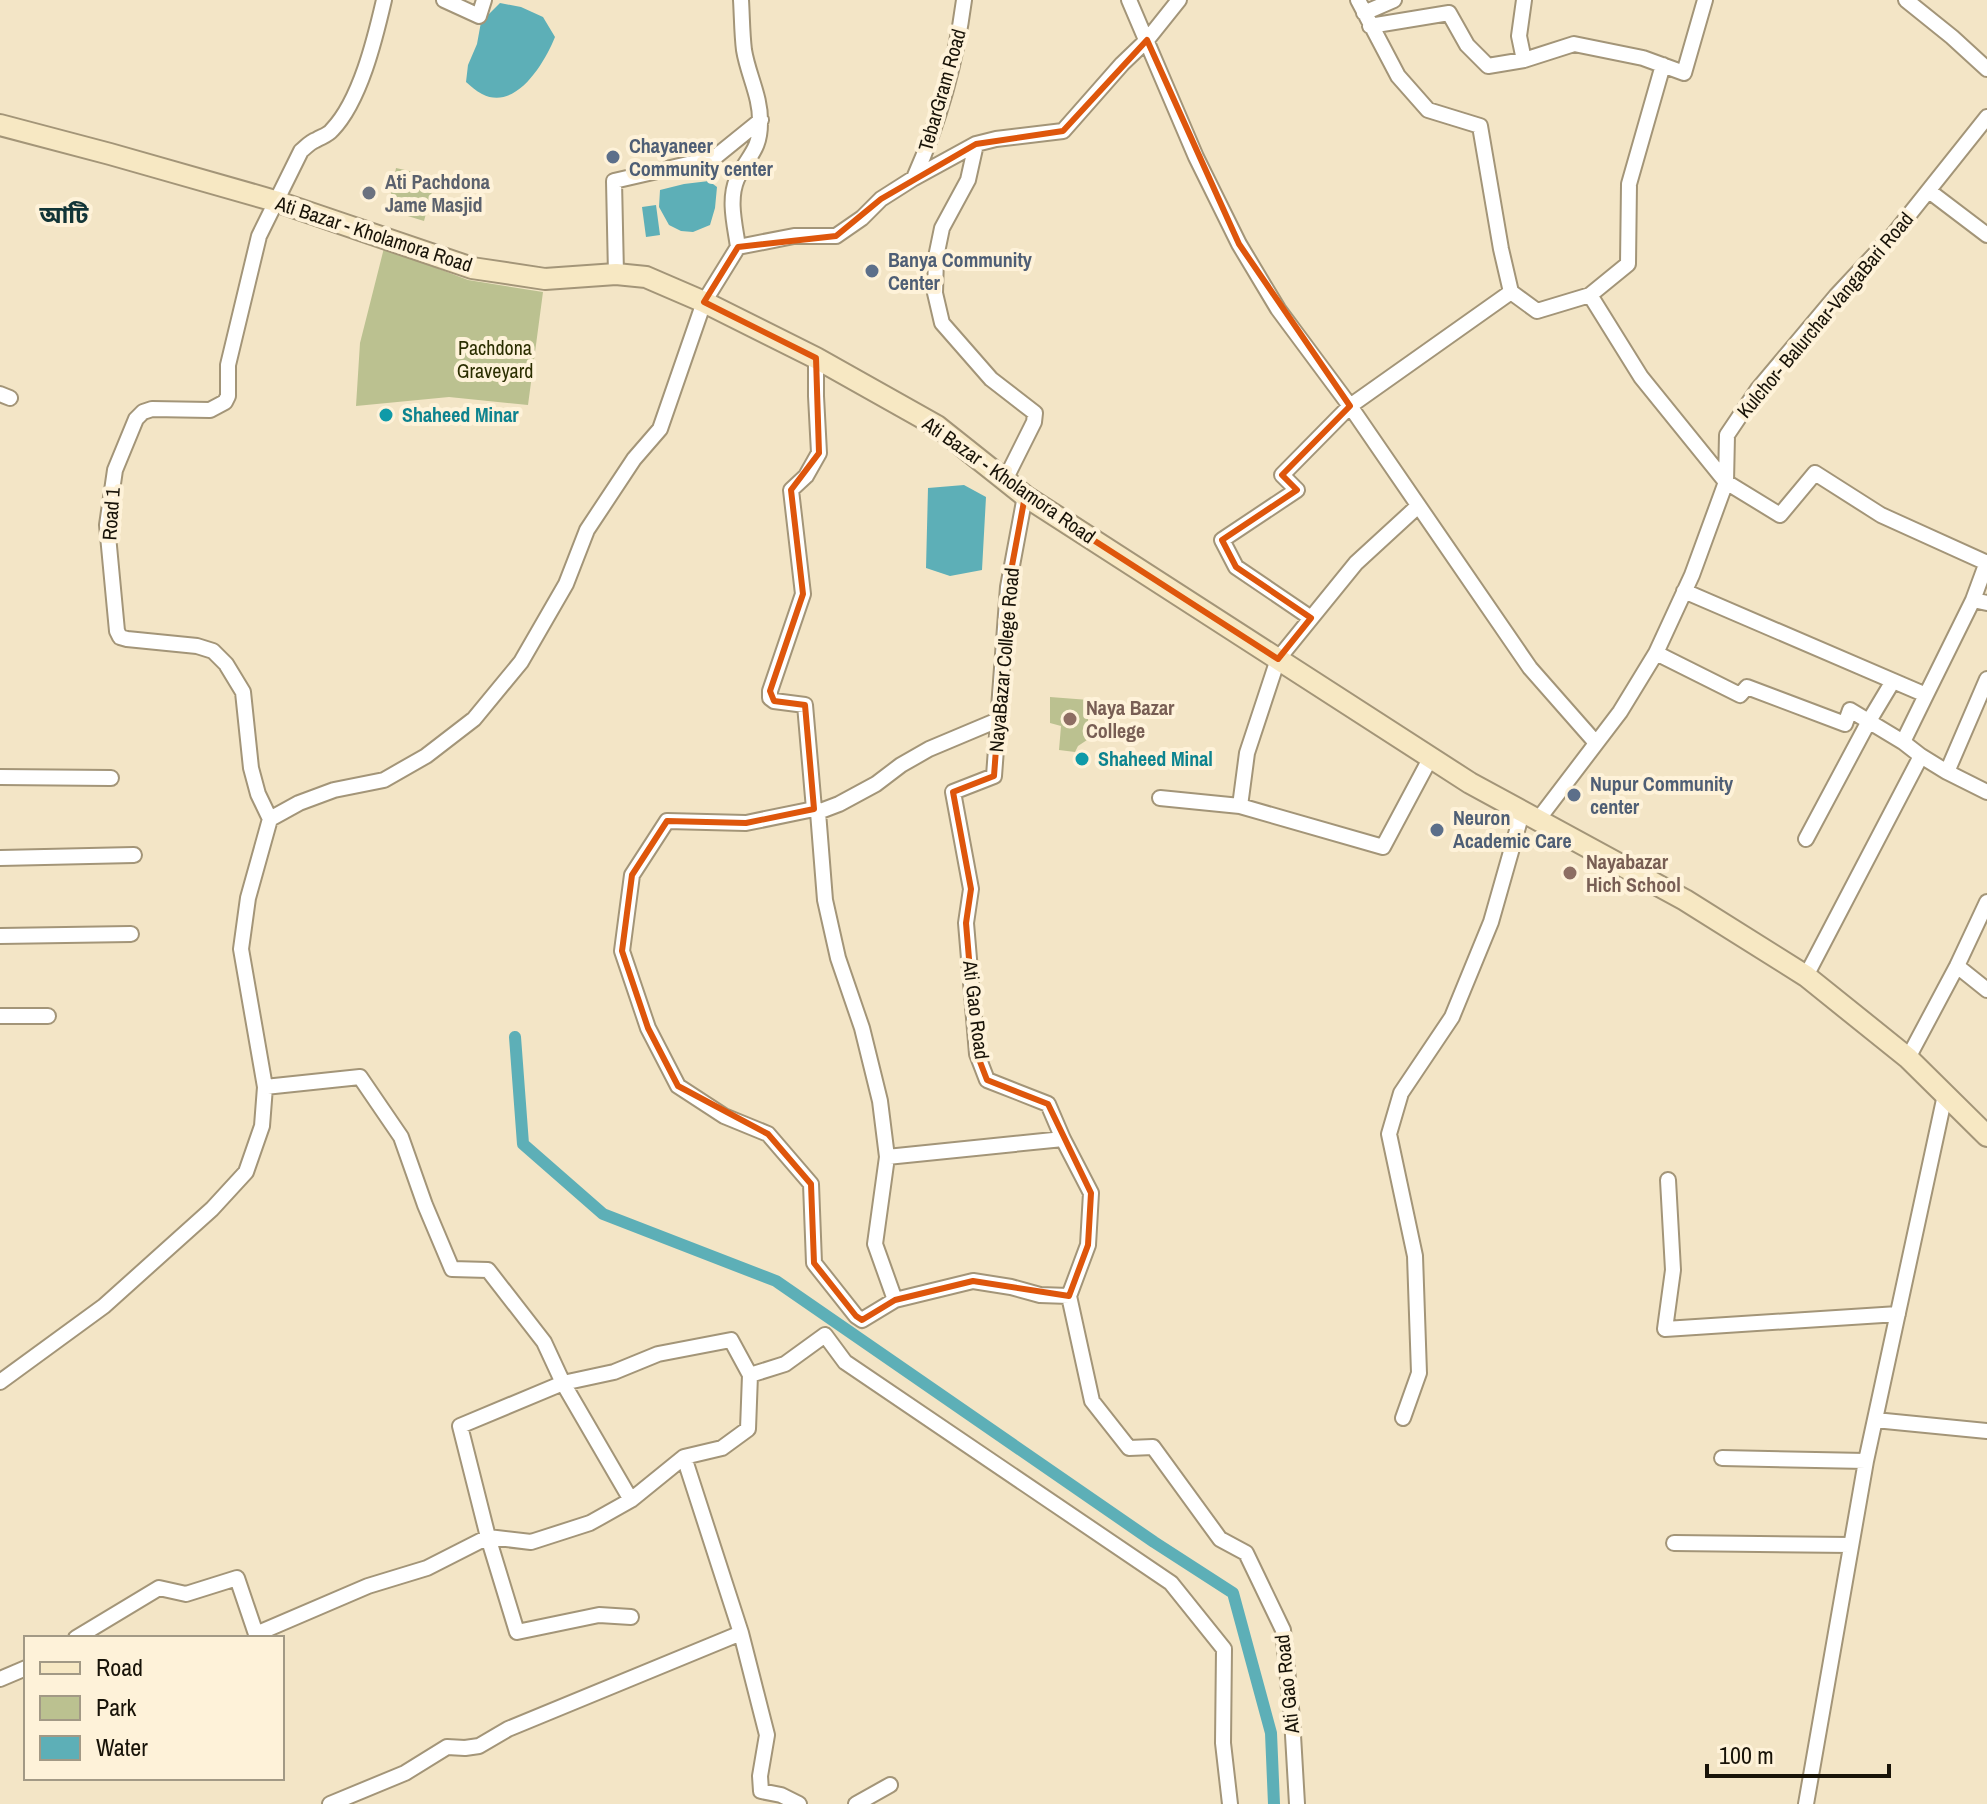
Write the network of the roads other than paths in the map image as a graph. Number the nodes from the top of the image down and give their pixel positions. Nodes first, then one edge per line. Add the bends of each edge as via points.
1 (384, 0) edge
2 (444, 0) edge
3 (484, 0) edge
4 (741, 0) edge
5 (964, 0) edge
6 (1129, 0) edge
7 (1179, 0) edge
8 (1394, 0) edge
9 (1524, 0) edge
10 (1705, 0) edge
11 (1906, 0) edge
12 (1364, 13) edge
13 (1147, 40) junction
14 (1524, 60) junction
15 (1663, 65) junction
16 (1987, 69) edge
17 (1987, 117) edge
18 (761, 120) junction
19 (0, 125) edge
20 (976, 144) junction
21 (914, 178) junction
22 (1929, 191) junction
23 (275, 201) junction
24 (1987, 235) edge
25 (738, 247) junction
26 (616, 274) junction
27 (1511, 292) junction
28 (1590, 295) junction
29 (704, 302) junction
30 (816, 358) junction
31 (1350, 406) junction
32 (1005, 480) junction
33 (1726, 482) junction
34 (1025, 496) junction
35 (1418, 506) junction
36 (1987, 562) edge
37 (1684, 591) junction
38 (1980, 602) edge
39 (1311, 618) junction
40 (1656, 653) junction
41 (1278, 659) junction
42 (1987, 679) edge
43 (1893, 681) junction
44 (1926, 695) junction
45 (998, 720) junction
46 (1869, 721) junction
47 (1903, 742) junction
48 (1596, 743) junction
49 (1921, 756) junction
50 (1431, 757) junction
51 (1947, 772) junction
52 (994, 776) joint
53 (0, 777) edge
54 (111, 778) dead end
55 (1987, 792) edge
56 (1160, 798) dead end
57 (1240, 806) junction
58 (816, 810) junction
59 (1530, 817) junction
60 (270, 819) junction
61 (1806, 839) dead end
62 (134, 855) dead end
63 (0, 858) edge
64 (1987, 902) edge
65 (131, 934) dead end
66 (0, 936) edge
67 (1957, 966) junction
68 (1806, 976) junction
69 (1987, 990) edge
70 (0, 1016) edge
71 (48, 1016) dead end
72 (1908, 1058) junction
73 (265, 1087) junction
74 (1945, 1095) junction
75 (1987, 1136) edge
76 (1063, 1139) junction
77 (887, 1157) junction
78 (1668, 1180) dead end
79 (1069, 1296) junction
80 (895, 1300) junction
81 (1898, 1314) junction
82 (750, 1375) junction
83 (0, 1382) edge
84 (563, 1383) junction
85 (1403, 1418) dead end
86 (1875, 1420) junction
87 (1987, 1431) edge
88 (684, 1457) junction
89 (1722, 1458) dead end
90 (1866, 1461) junction
91 (631, 1500) junction
92 (488, 1537) junction
93 (1674, 1543) dead end
94 (1851, 1545) junction
95 (631, 1617) dead end
96 (741, 1633) junction
97 (79, 1636) edge
98 (24, 1669) edge
99 (0, 1679) edge
100 (890, 1785) dead end
101 (330, 1804) edge
102 (799, 1804) edge
103 (856, 1804) edge
104 (1230, 1804) edge
105 (1297, 1804) edge
106 (1806, 1804) edge

1 - 23 street via 352,102 329,134 301,151
2 - 3 street via 479,16
4 - 18 street via 744,51
5 - 21 street, TebarGram Road via 945,89
6 - 13 street
7 - 13 street
8 - 12 street
9 - 14 street via 1519,36
10 - 15 street via 1684,73
11 - 16 street
12 - 14 street via 1449,13 1467,45 1488,66
12 - 27 street via 1398,76 1428,110 1480,126
13 - 20 street via 1063,131
13 - 31 street via 1239,244 1278,309
14 - 15 street via 1574,44
15 - 28 street via 1629,184 1628,264
17 - 22 street, Kulchor- Balurchar-VangaBari Road
18 - 25 street via 759,144 734,191
18 - 26 street via 714,158 614,181
19 - 23 main road, Ati Bazar - Kholamora Road
20 - 21 street
20 - 32 street via 968,180 942,228 935,293 942,323 991,379 1035,413
21 - 25 street via 836,236 794,236
22 - 24 street
22 - 33 street, Kulchor- Balurchar-VangaBari Road via 1750,400 1727,435
23 - 26 main road, Ati Bazar - Kholamora Road via 472,268 545,279
23 - 60 street, Road 1 via 259,236 228,365 225,402 210,410 152,409 136,419 115,470 107,525 120,637 197,646 213,651 226,664 243,692 251,768
25 - 29 street
26 - 29 main road, Ati Bazar - Kholamora Road via 646,277
27 - 28 street via 1537,311
27 - 31 street
28 - 33 street via 1641,377
29 - 30 main road, Ati Bazar - Kholamora Road
29 - 60 street via 660,429 587,530 566,584 521,662 474,719 384,780 334,790
30 - 32 main road, Ati Bazar - Kholamora Road via 937,426
30 - 58 street via 819,453 791,490 803,594 770,698 805,705
31 - 35 street
31 - 39 street via 1282,475 1297,490 1222,540 1236,567
32 - 34 main road, Ati Bazar - Kholamora Road
33 - 36 street via 1780,515 1815,473 1881,515
33 - 37 street, Kulchor- Balurchar-VangaBari Road
34 - 41 main road, Ati Bazar - Kholamora Road
34 - 45 street, NayaBazar College Road via 1008,587
35 - 39 street via 1356,563
35 - 48 street via 1530,668
36 - 38 street
37 - 40 street, Kulchor- Balurchar-VangaBari Road
37 - 43 street
38 - 44 street
39 - 41 street
40 - 46 street via 1740,695 1747,687 1845,724 1850,710
40 - 48 street, Kulchor- Balurchar-VangaBari Road
41 - 50 main road, Ati Bazar - Kholamora Road
41 - 57 street via 1247,753
42 - 51 street
43 - 44 street
43 - 46 street
44 - 47 street
45 - 52 street, NayaBazar College Road
45 - 58 street via 929,749 839,804
46 - 47 street
46 - 61 street
47 - 49 street
48 - 59 street, Kulchor- Balurchar-VangaBari Road
49 - 51 street
49 - 68 street
50 - 57 street via 1383,847
50 - 59 main road, Ati Bazar - Kholamora Road
51 - 55 street
52 - 76 street, Ati Gao Road via 953,792 971,889 966,923 977,1054 987,1080 1048,1104
53 - 54 street
56 - 57 street
58 - 77 street via 825,900 866,1042
58 - 80 street via 746,823 667,821 632,875 622,951 648,1028 678,1086 724,1116 768,1134 811,1184 814,1263 862,1320
59 - 68 main road, Ati Bazar - Kholamora Road via 1685,900
59 - 85 street via 1452,1017 1401,1093 1389,1134 1415,1256 1419,1373
60 - 73 street via 248,898 241,949
62 - 63 street
64 - 67 street
65 - 66 street
67 - 69 street
67 - 72 street
68 - 72 main road, Ati Bazar - Kholamora Road
70 - 71 street
72 - 74 main road, Ati Bazar - Kholamora Road
73 - 83 street via 262,1126 246,1172 104,1306
73 - 84 street via 360,1077 401,1137 452,1269 488,1270 544,1342
74 - 75 main road, Ati Bazar - Kholamora Road
74 - 81 street
76 - 77 street
76 - 79 street, Ati Gao Road via 1091,1193 1088,1245
77 - 80 street via 875,1244
78 - 81 street via 1673,1270 1665,1329
79 - 80 street via 973,1281
79 - 105 street, Ati Gao Road via 1092,1401 1129,1448 1153,1447 1220,1539 1246,1553 1283,1630
81 - 86 street
82 - 84 street via 731,1340 658,1354 614,1372
82 - 88 street via 748,1429 722,1448
82 - 104 street via 785,1364 825,1335 845,1362 1171,1583 1224,1649 1223,1743
84 - 91 street
84 - 92 street via 460,1426
86 - 87 street
86 - 90 street
88 - 91 street
88 - 96 street
89 - 90 street
90 - 94 street
91 - 92 street via 590,1523 531,1542
92 - 95 street via 517,1632 599,1615
92 - 97 street via 427,1568 368,1586 256,1634 237,1578 186,1594 159,1588
93 - 94 street
94 - 106 street
96 - 101 street via 508,1729 479,1746 447,1747 405,1773
96 - 102 street via 767,1735 761,1791
98 - 99 street
100 - 103 street

